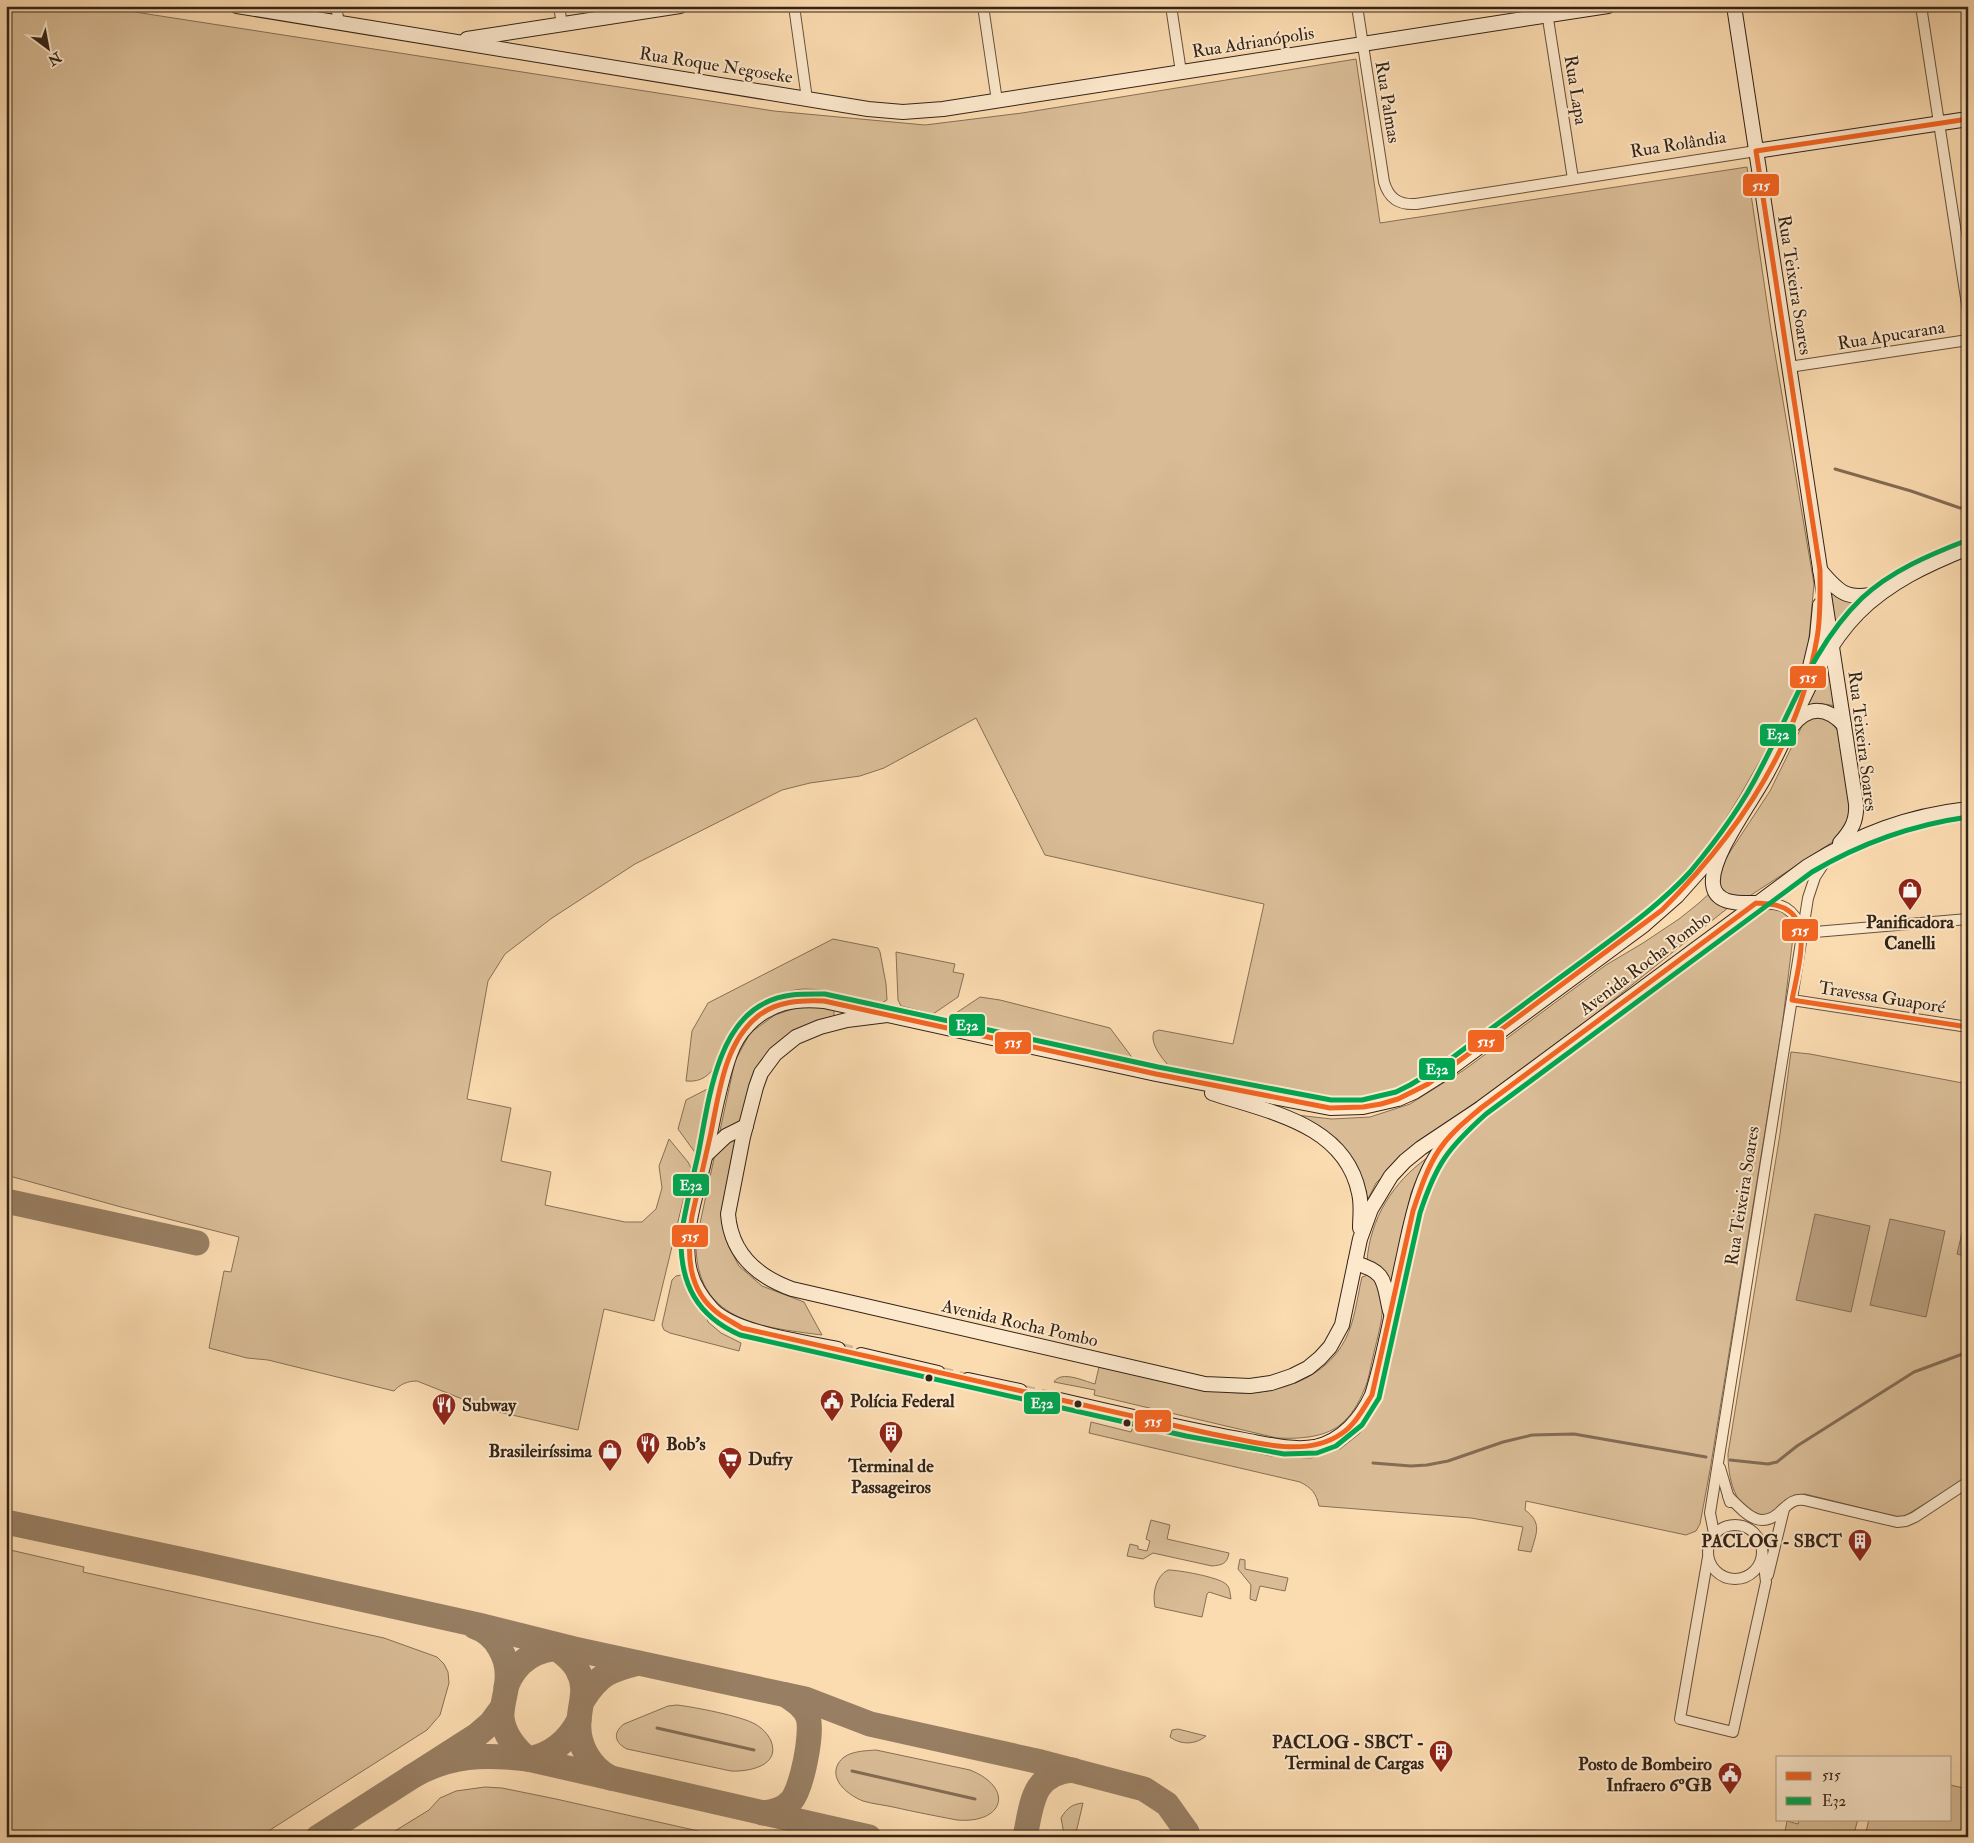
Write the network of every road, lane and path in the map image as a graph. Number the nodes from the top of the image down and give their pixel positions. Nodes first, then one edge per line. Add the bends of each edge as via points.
1 (237, 6) edge
2 (336, 6) edge
3 (559, 6) edge
4 (680, 6) edge
5 (794, 6) edge
6 (983, 6) edge
7 (1171, 6) edge
8 (1357, 6) edge
9 (1608, 6) edge
10 (1734, 6) edge
11 (1921, 6) edge
12 (1547, 11) edge
13 (339, 23) junction
14 (562, 25) junction
15 (517, 32) junction
16 (454, 42) junction
17 (1363, 44) junction
18 (524, 53) junction
19 (1181, 72) junction
20 (807, 99) junction
21 (997, 100) junction
22 (903, 112) joint
23 (1968, 118) edge
24 (1939, 123) junction
25 (1756, 151) junction
26 (1573, 180) junction
27 (1394, 200) joint
28 (1968, 311) edge
29 (1968, 340) edge
30 (1789, 367) junction
31 (1968, 548) edge
32 (1820, 570) junction
33 (1881, 593) junction
34 (1832, 645) junction
35 (1803, 695) junction
36 (1844, 725) junction
37 (1790, 728) junction
38 (1968, 809) edge
39 (1725, 842) junction
40 (1834, 850) junction
41 (1756, 903) junction
42 (1968, 919) edge
43 (1803, 933) junction
44 (1792, 1000) junction
45 (888, 1015) junction
46 (1968, 1027) edge
47 (1156, 1074) junction
48 (1481, 1108) junction
49 (746, 1126) junction
50 (706, 1155) junction
51 (1360, 1239) junction
52 (1355, 1263) junction
53 (1391, 1316) junction
54 (838, 1349) tunnel mouth
55 (861, 1355) tunnel mouth
56 (938, 1373) tunnel mouth
57 (968, 1380) tunnel mouth
58 (1020, 1391) tunnel mouth
59 (1050, 1398) tunnel mouth
60 (1719, 1464) junction
61 (1968, 1482) edge
62 (1728, 1496) junction
63 (1785, 1508) junction
64 (1748, 1528) junction
65 (1714, 1533) junction
66 (1762, 1548) junction
67 (1708, 1557) junction
68 (1766, 1582) junction

1 - 13 main road, Rua Roque Negoseke
2 - 13 street
3 - 14 street
4 - 14 main road
5 - 20 street
6 - 21 street
7 - 19 street
8 - 17 street, Rua Palmas
9 - 12 main road, Rua Adrianópolis
10 - 25 main road, Rua Teixeira Soares
11 - 24 street
12 - 17 main road, Rua Adrianópolis
12 - 26 street, Rua Lapa
13 - 16 main road, Rua Roque Negoseke
14 - 15 main road
15 - 16 main road
15 - 18 main road
16 - 18 main road, Rua Roque Negoseke
17 - 19 main road, Rua Adrianópolis
17 - 27 street, Rua Palmas via 1384,182
18 - 20 main road, Rua Roque Negoseke
19 - 21 main road, Rua Adrianópolis
20 - 22 main road, Rua Roque Negoseke
21 - 22 main road, Rua Adrianópolis
23 - 24 main road, Rua Rolândia
24 - 25 main road, Rua Rolândia
24 - 28 street
25 - 26 street, Rua Rolândia
25 - 30 main road, Rua Teixeira Soares
26 - 27 street, Rua Rolândia via 1416,204
29 - 30 street, Rua Apucarana
30 - 32 main road, Rua Teixeira Soares
31 - 33 main road via 1921,569
32 - 33 main road via 1849,596
32 - 34 main road, Rua Teixeira Soares
32 - 35 main road, Rua Teixeira Soares via 1817,637
33 - 34 main road
34 - 35 main road
34 - 36 main road, Rua Teixeira Soares
35 - 37 main road
36 - 37 main road via 1832,714 1819,711 1803,716
36 - 40 main road, Rua Teixeira Soares via 1856,818 1849,833
37 - 39 main road via 1764,779
38 - 40 main road via 1924,815 1891,824
39 - 41 main road via 1713,874 1716,892 1731,903
39 - 47 main road, Avenida Rocha Pombo via 1677,896 1644,925 1444,1073 1398,1099 1363,1108 1330,1108
40 - 41 main road, Avenida Rocha Pombo
40 - 43 street, Rua Teixeira Soares via 1811,886
41 - 43 street via 1772,902 1793,913
41 - 48 main road, Avenida Rocha Pombo
42 - 43 street
43 - 44 street, Rua Teixeira Soares
44 - 46 street, Travessa Guaporé
44 - 60 street, Rua Teixeira Soares
45 - 47 main road, Avenida Rocha Pombo
45 - 49 main road, Avenida Rocha Pombo via 820,1026 784,1045 762,1073
45 - 50 main road, Avenida Rocha Pombo via 806,999 774,1006 760,1014 737,1039 730,1052
47 - 51 main road via 1290,1119 1317,1132 1339,1152 1355,1179 1360,1204
48 - 51 main road, Avenida Rocha Pombo via 1421,1148 1391,1176 1371,1209
48 - 53 main road, Avenida Rocha Pombo via 1439,1150 1422,1183
49 - 50 main road via 726,1136
49 - 52 main road, Avenida Rocha Pombo via 730,1200 729,1226 743,1258 776,1284 1205,1384 1240,1386 1271,1383 1308,1368 1330,1347 1342,1324
50 - 54 main road, Avenida Rocha Pombo via 690,1223 688,1250 690,1270 701,1295 711,1309 742,1328
51 - 52 main road, Avenida Rocha Pombo
52 - 53 main road via 1372,1268 1382,1278
53 - 59 main road, Avenida Rocha Pombo via 1377,1380 1366,1408 1344,1433 1316,1446 1285,1447 1212,1434
55 - 56 main road
57 - 58 main road
60 - 62 street, Rua Teixeira Soares
60 - 65 street, Rua Teixeira Soares via 1710,1513
61 - 63 street via 1906,1521 1897,1522 1804,1500 1796,1500
62 - 63 street via 1755,1520 1766,1521
62 - 64 street, Rua Teixeira Soares
63 - 68 street
64 - 65 street via 1731,1525
64 - 66 street
65 - 67 street
66 - 67 street via 1758,1566 1752,1573 1735,1579 1718,1573
66 - 68 street
67 - 68 street via 1680,1719 1733,1732

